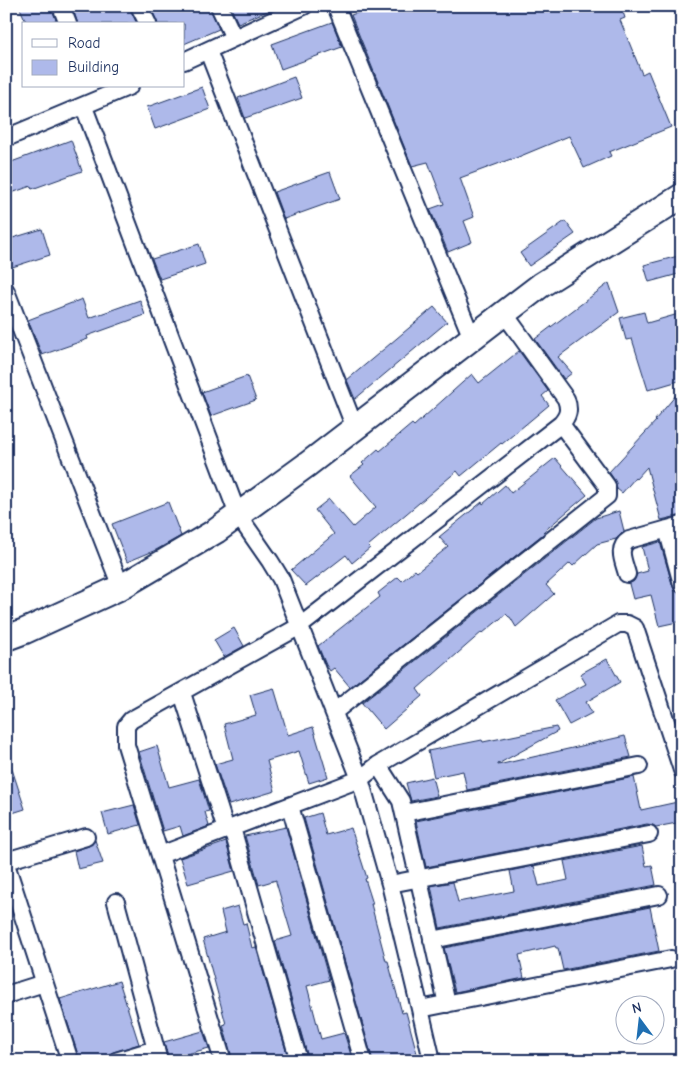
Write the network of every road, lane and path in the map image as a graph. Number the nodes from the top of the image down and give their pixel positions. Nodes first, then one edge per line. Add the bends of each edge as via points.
1 (60, 6) edge
2 (139, 6) edge
3 (219, 6) edge
4 (336, 6) edge
5 (300, 7) edge
6 (67, 22) edge
7 (147, 22) edge
8 (234, 38) junction
9 (208, 51) junction
10 (185, 61) edge
11 (124, 88) edge
12 (92, 98) edge
13 (6, 138) edge
14 (682, 196) edge
15 (6, 290) edge
16 (504, 313) junction
17 (472, 338) junction
18 (561, 424) junction
19 (355, 428) junction
20 (238, 515) junction
21 (674, 527) edge
22 (627, 574) dead end
23 (682, 584) edge
24 (121, 587) junction
25 (300, 626) junction
26 (6, 638) edge
27 (182, 693) junction
28 (334, 712) junction
29 (378, 765) junction
30 (639, 766) dead end
31 (682, 770) edge
32 (360, 779) junction
33 (290, 806) junction
34 (404, 813) junction
35 (229, 829) junction
36 (649, 834) dead end
37 (86, 837) dead end
38 (160, 855) junction
39 (7, 866) edge
40 (420, 879) junction
41 (390, 884) junction
42 (659, 895) dead end
43 (116, 902) dead end
44 (432, 940) junction
45 (671, 958) dead end
46 (44, 984) junction
47 (6, 995) edge
48 (446, 1004) junction
49 (420, 1009) junction
50 (158, 1055) edge
51 (431, 1056) dead end
52 (70, 1061) edge
53 (116, 1061) edge
54 (223, 1061) edge
55 (299, 1061) edge
56 (363, 1061) edge

1 - 6 street
2 - 7 street
3 - 8 street
4 - 17 street
5 - 8 street
8 - 9 street
9 - 10 street
9 - 19 street
11 - 12 street
12 - 13 street
12 - 20 street
14 - 16 main road via 541,284
15 - 24 street
16 - 17 main road
16 - 18 street via 566,399 569,407
17 - 19 main road
18 - 25 street
18 - 28 street via 607,486 607,496
19 - 20 main road
20 - 24 main road via 216,532
20 - 25 street via 281,579
21 - 22 street via 624,542 621,548
21 - 23 street
24 - 26 main road
25 - 27 street
25 - 28 street
27 - 35 street
27 - 38 street via 130,720 126,726 126,745
28 - 32 street
29 - 31 street via 618,624 628,624 635,628
29 - 32 street
29 - 34 street via 401,801
30 - 34 street
32 - 33 street
32 - 41 street
33 - 35 street
33 - 56 street
34 - 40 street
35 - 38 street
35 - 55 street
36 - 40 street
37 - 39 street
38 - 54 street
39 - 46 street
40 - 41 street
40 - 44 street
41 - 49 street
42 - 44 street
43 - 50 street
44 - 48 street
45 - 48 street
46 - 47 street
46 - 52 street
48 - 49 street
49 - 51 street
50 - 53 street

